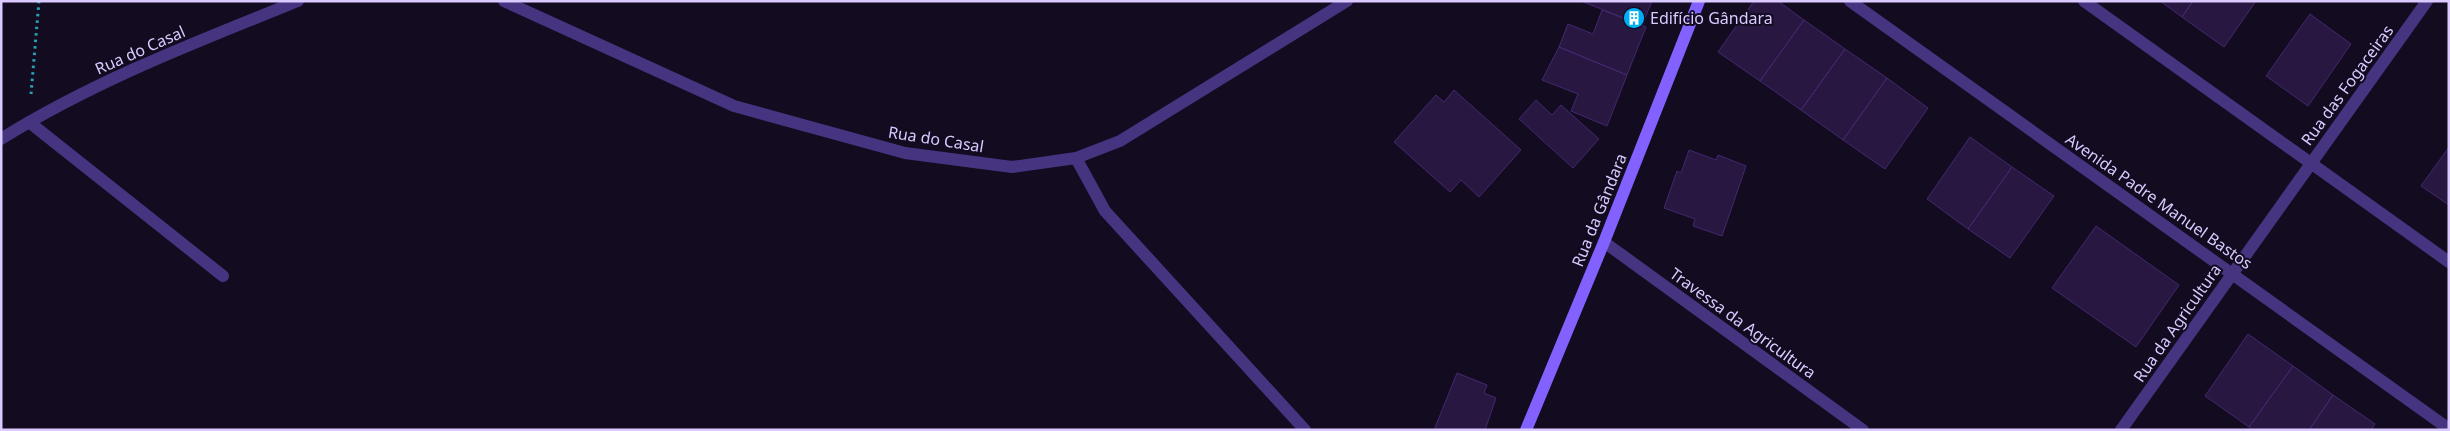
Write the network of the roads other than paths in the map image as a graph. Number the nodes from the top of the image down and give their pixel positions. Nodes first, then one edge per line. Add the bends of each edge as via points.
1 (298, 1) edge
2 (504, 1) edge
3 (1347, 1) edge
4 (1699, 1) edge
5 (1850, 1) edge
6 (2084, 1) edge
7 (2427, 1) edge
8 (29, 122) junction
9 (1, 139) edge
10 (1076, 158) junction
11 (2312, 162) junction
12 (1604, 242) junction
13 (2449, 262) edge
14 (2232, 273) junction
15 (223, 276) dead end
16 (2449, 429) edge
17 (1305, 430) edge
18 (1526, 430) edge
19 (1864, 430) edge
20 (2121, 430) edge

1 - 8 street, Rua do Casal via 132,68
2 - 10 street, Rua do Casal via 734,106 905,154 1012,167
3 - 10 street, Rua do Casal via 1120,141
4 - 12 main road, Rua da Gândara
5 - 14 street, Avenida Padre Manuel Bastos
6 - 11 street
7 - 11 street, Rua das Fogaceiras
8 - 9 street, Rua do Casal
8 - 15 street
10 - 17 street via 1104,211
11 - 13 street
11 - 14 street, Rua da Agricultura
12 - 18 main road, Rua da Gândara
12 - 19 street, Travessa da Agricultura
14 - 16 street, Avenida Padre Manuel Bastos
14 - 20 street, Rua da Agricultura

